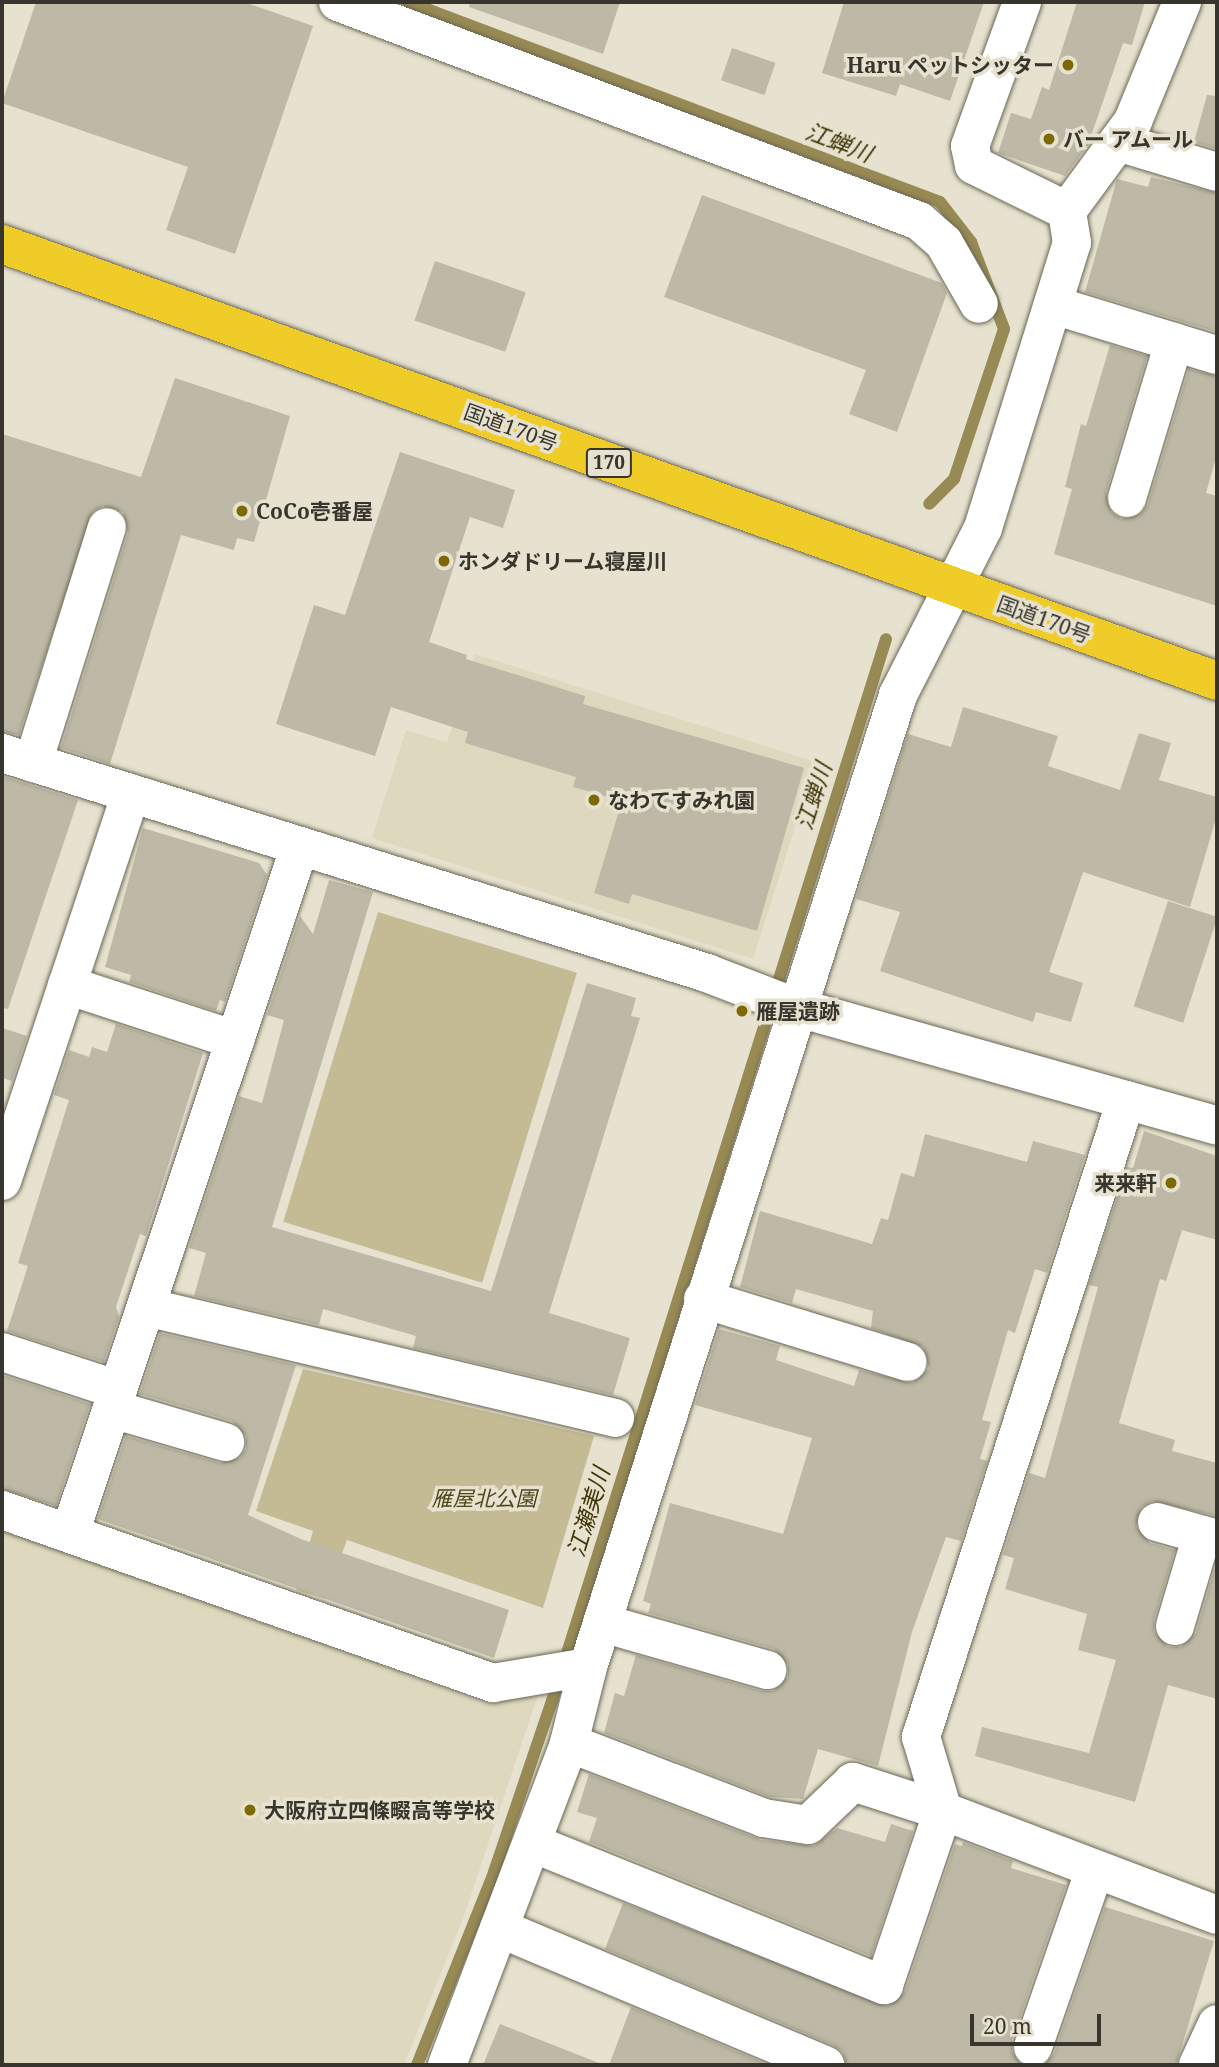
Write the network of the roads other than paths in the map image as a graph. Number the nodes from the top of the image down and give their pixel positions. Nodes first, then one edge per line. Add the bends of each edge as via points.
1 (338, 2) edge
2 (1022, 2) edge
3 (1182, 2) edge
4 (1118, 142) junction
5 (1217, 172) edge
6 (1067, 211) junction
7 (2, 244) edge
8 (979, 304) dead end
9 (1053, 305) junction
10 (1174, 342) junction
11 (1217, 355) edge
12 (1127, 498) dead end
13 (107, 527) dead end
14 (954, 587) junction
15 (1217, 681) edge
16 (17, 758) edge
17 (131, 794) junction
18 (300, 846) junction
19 (67, 985) junction
20 (795, 1007) junction
21 (235, 1040) junction
22 (1126, 1100) junction
23 (1217, 1126) edge
24 (2, 1181) edge
25 (703, 1299) junction
26 (146, 1307) junction
27 (2, 1352) edge
28 (908, 1362) dead end
29 (115, 1399) junction
30 (615, 1418) dead end
31 (225, 1442) dead end
32 (2, 1510) edge
33 (1157, 1522) dead end
34 (70, 1533) junction
35 (1210, 1537) edge
36 (602, 1623) junction
37 (1175, 1626) dead end
38 (588, 1667) junction
39 (767, 1670) dead end
40 (569, 1743) junction
41 (943, 1811) junction
42 (532, 1843) junction
43 (1094, 1869) junction
44 (1217, 1915) edge
45 (499, 1928) junction
46 (1217, 2024) edge
47 (1033, 2047) dead end
48 (447, 2065) edge
49 (825, 2065) edge
50 (1198, 2065) edge

1 - 8 street via 919,221 944,243
2 - 6 street via 970,146 974,165
3 - 4 street via 1133,121
4 - 5 street
4 - 6 street
6 - 9 street via 1072,243
7 - 14 highway, 国道170号 / 170
9 - 10 street
9 - 14 street via 983,528
10 - 11 street
10 - 12 street
13 - 16 street
14 - 15 highway, 国道170号 / 170
14 - 20 street via 898,695
16 - 17 street
17 - 18 street
17 - 19 street
18 - 20 street via 707,973
18 - 21 street
19 - 21 street
19 - 24 street
20 - 22 street
20 - 25 street
21 - 26 street
22 - 23 street
22 - 41 street via 921,1737
25 - 28 street
25 - 36 street
26 - 29 street
26 - 30 street
27 - 29 street
29 - 31 street
29 - 34 street
32 - 34 street
33 - 35 street
34 - 38 street via 493,1683
35 - 37 street
36 - 38 street
36 - 39 street
38 - 40 street
40 - 41 street via 764,1818 808,1825 853,1782
40 - 42 street
41 - 42 street via 884,1985
41 - 43 street
42 - 45 street
43 - 44 street
43 - 47 street
45 - 48 street
45 - 49 street
46 - 50 street

